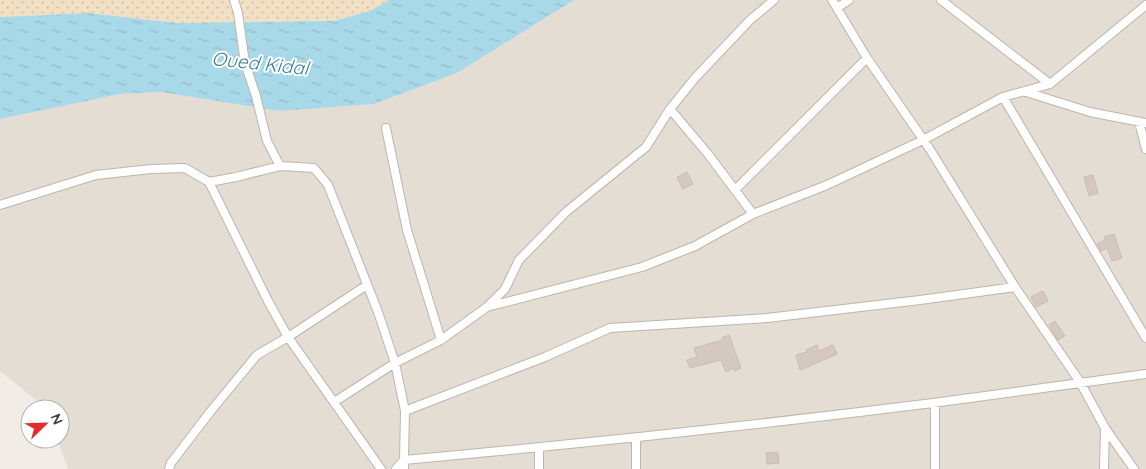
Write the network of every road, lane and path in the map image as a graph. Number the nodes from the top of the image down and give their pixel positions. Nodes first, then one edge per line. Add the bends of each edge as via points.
1 (234, 0) edge
2 (774, 0) edge
3 (832, 0) edge
4 (849, 0) edge
5 (941, 0) edge
6 (1145, 2) edge
7 (837, 8) junction
8 (868, 58) junction
9 (1050, 84) junction
10 (1026, 92) junction
11 (1003, 97) junction
12 (670, 109) junction
13 (1142, 122) edge
14 (386, 128) dead end
15 (923, 140) junction
16 (1146, 149) edge
17 (280, 166) junction
18 (209, 182) junction
19 (735, 190) junction
20 (0, 205) edge
21 (753, 214) junction
22 (367, 286) junction
23 (1015, 288) junction
24 (487, 308) junction
25 (288, 337) junction
26 (1146, 338) edge
27 (441, 340) junction
28 (396, 363) junction
29 (1146, 374) edge
30 (1080, 382) junction
31 (334, 402) junction
32 (935, 403) junction
33 (405, 411) junction
34 (1105, 428) junction
35 (636, 437) junction
36 (538, 448) junction
37 (404, 460) junction
38 (168, 469) edge
39 (381, 469) edge
40 (396, 469) edge
41 (404, 469) edge
42 (539, 469) edge
43 (636, 469) edge
44 (935, 469) edge
45 (1104, 469) edge
46 (1134, 469) edge

1 - 17 street via 245,63 267,141
2 - 12 street via 718,53
3 - 7 street
4 - 7 street
5 - 9 street
6 - 9 street
7 - 8 street
8 - 15 street
8 - 19 street
9 - 10 street
10 - 11 street
10 - 13 street via 1090,112
11 - 15 street
11 - 26 street
12 - 19 street
12 - 24 street via 646,148 566,212 519,260 506,289
13 - 16 street
14 - 27 street via 407,230
15 - 21 street via 827,185
15 - 23 street
17 - 18 street
17 - 22 street via 314,168 328,185
18 - 20 street via 184,168 96,175
18 - 25 street
19 - 21 street
21 - 24 street via 695,246 642,267
22 - 25 street
22 - 28 street
23 - 30 street
23 - 33 street via 767,318 610,328
24 - 27 street
25 - 31 street
25 - 38 street via 256,355
27 - 28 street
28 - 31 street
28 - 33 street
29 - 30 street
30 - 32 street
30 - 34 street
31 - 39 street
32 - 35 street
32 - 44 street
33 - 37 street
34 - 45 street
34 - 46 street
35 - 36 street
35 - 43 street
36 - 37 street
36 - 42 street
37 - 40 street
37 - 41 street

